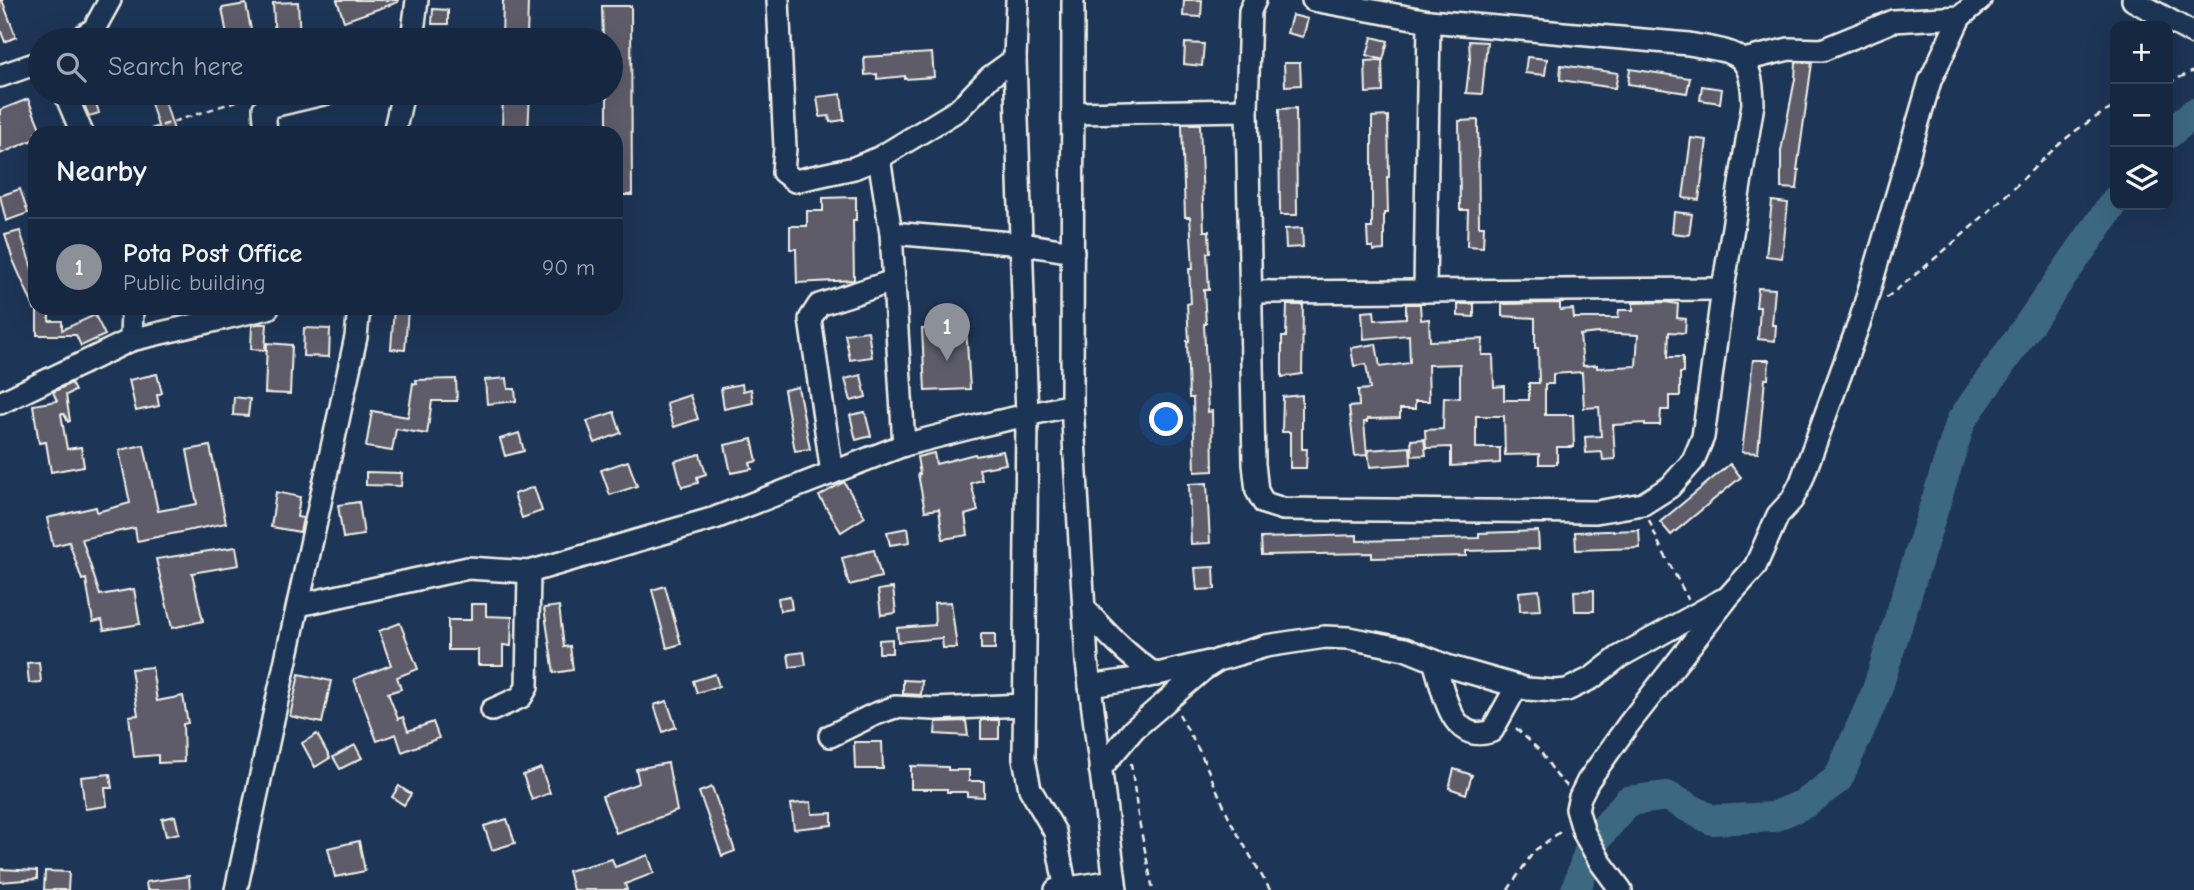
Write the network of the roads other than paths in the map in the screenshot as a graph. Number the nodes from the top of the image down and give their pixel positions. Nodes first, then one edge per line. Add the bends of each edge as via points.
1 (110, 0) edge
2 (417, 0) edge
3 (778, 0) edge
4 (1017, 0) edge
5 (1073, 0) edge
6 (1255, 0) edge
7 (1313, 0) edge
8 (1980, 0) edge
9 (2133, 0) edge
10 (1961, 18) junction
11 (1429, 21) junction
12 (95, 28) edge
13 (414, 28) edge
14 (2194, 34) edge
15 (1015, 59) junction
16 (1744, 60) junction
17 (28, 65) edge
18 (1, 71) edge
19 (70, 105) edge
20 (277, 105) edge
21 (400, 105) edge
22 (1247, 110) junction
23 (1073, 113) junction
24 (79, 126) edge
25 (265, 126) edge
26 (396, 126) edge
27 (879, 158) junction
28 (891, 233) junction
29 (1023, 244) junction
30 (1073, 252) junction
31 (893, 281) junction
32 (1723, 289) junction
33 (1425, 291) junction
34 (1252, 292) junction
35 (132, 315) edge
36 (238, 315) edge
37 (358, 315) edge
38 (131, 340) junction
39 (0, 403) edge
40 (1072, 405) junction
41 (1027, 416) junction
42 (904, 445) junction
43 (832, 473) junction
44 (529, 572) junction
45 (1730, 596) junction
46 (299, 605) junction
47 (1084, 607) junction
48 (1218, 660) junction
49 (1434, 661) junction
50 (1156, 675) junction
51 (1090, 686) junction
52 (1517, 686) junction
53 (1024, 705) junction
54 (492, 710) dead end
55 (830, 736) dead end
56 (1100, 769) junction
57 (1115, 886) edge
58 (236, 890) edge
59 (1056, 890) edge
60 (1066, 890) edge
61 (1621, 890) edge

1 - 12 street
2 - 13 street
3 - 27 street via 783,172 794,181
4 - 15 street
5 - 23 street
6 - 22 street via 1250,11
7 - 11 street
8 - 10 street
9 - 14 street
10 - 16 street via 1893,21 1822,50 1789,49
10 - 45 street via 1930,81 1861,317 1801,482 1778,515 1755,567
11 - 16 street via 1689,44 1727,51
11 - 33 street
15 - 27 street via 958,110
15 - 29 street
16 - 32 street via 1753,81 1753,104
17 - 18 street
19 - 24 street
20 - 25 street via 264,108
21 - 26 street
22 - 23 street
22 - 34 street
23 - 30 street
27 - 28 street
28 - 29 street
28 - 31 street
29 - 30 street
29 - 41 street
30 - 40 street
31 - 42 street
31 - 43 street via 819,305 810,319
32 - 33 street
32 - 34 street via 1703,437 1693,461 1670,486 1643,504 1582,512 1283,509 1264,503 1256,491 1254,464
33 - 34 street
35 - 38 street
36 - 38 street
37 - 46 street
38 - 39 street
40 - 41 street
40 - 47 street
41 - 42 street
41 - 53 street
42 - 43 street
43 - 44 street via 715,518
44 - 46 street via 468,568
44 - 54 street via 527,687 521,697
45 - 52 street via 1567,690
45 - 61 street via 1588,781 1577,809 1591,845
46 - 58 street
47 - 50 street via 1132,659
47 - 51 street
48 - 49 street via 1266,646 1325,638 1405,649
48 - 50 street
48 - 56 street via 1128,736
49 - 52 street
49 - 52 street via 1453,717 1469,733 1492,731
50 - 51 street
51 - 56 street
53 - 55 street via 895,707
53 - 60 street via 1025,771 1038,806 1055,832
56 - 57 street
57 - 60 street
59 - 60 street

